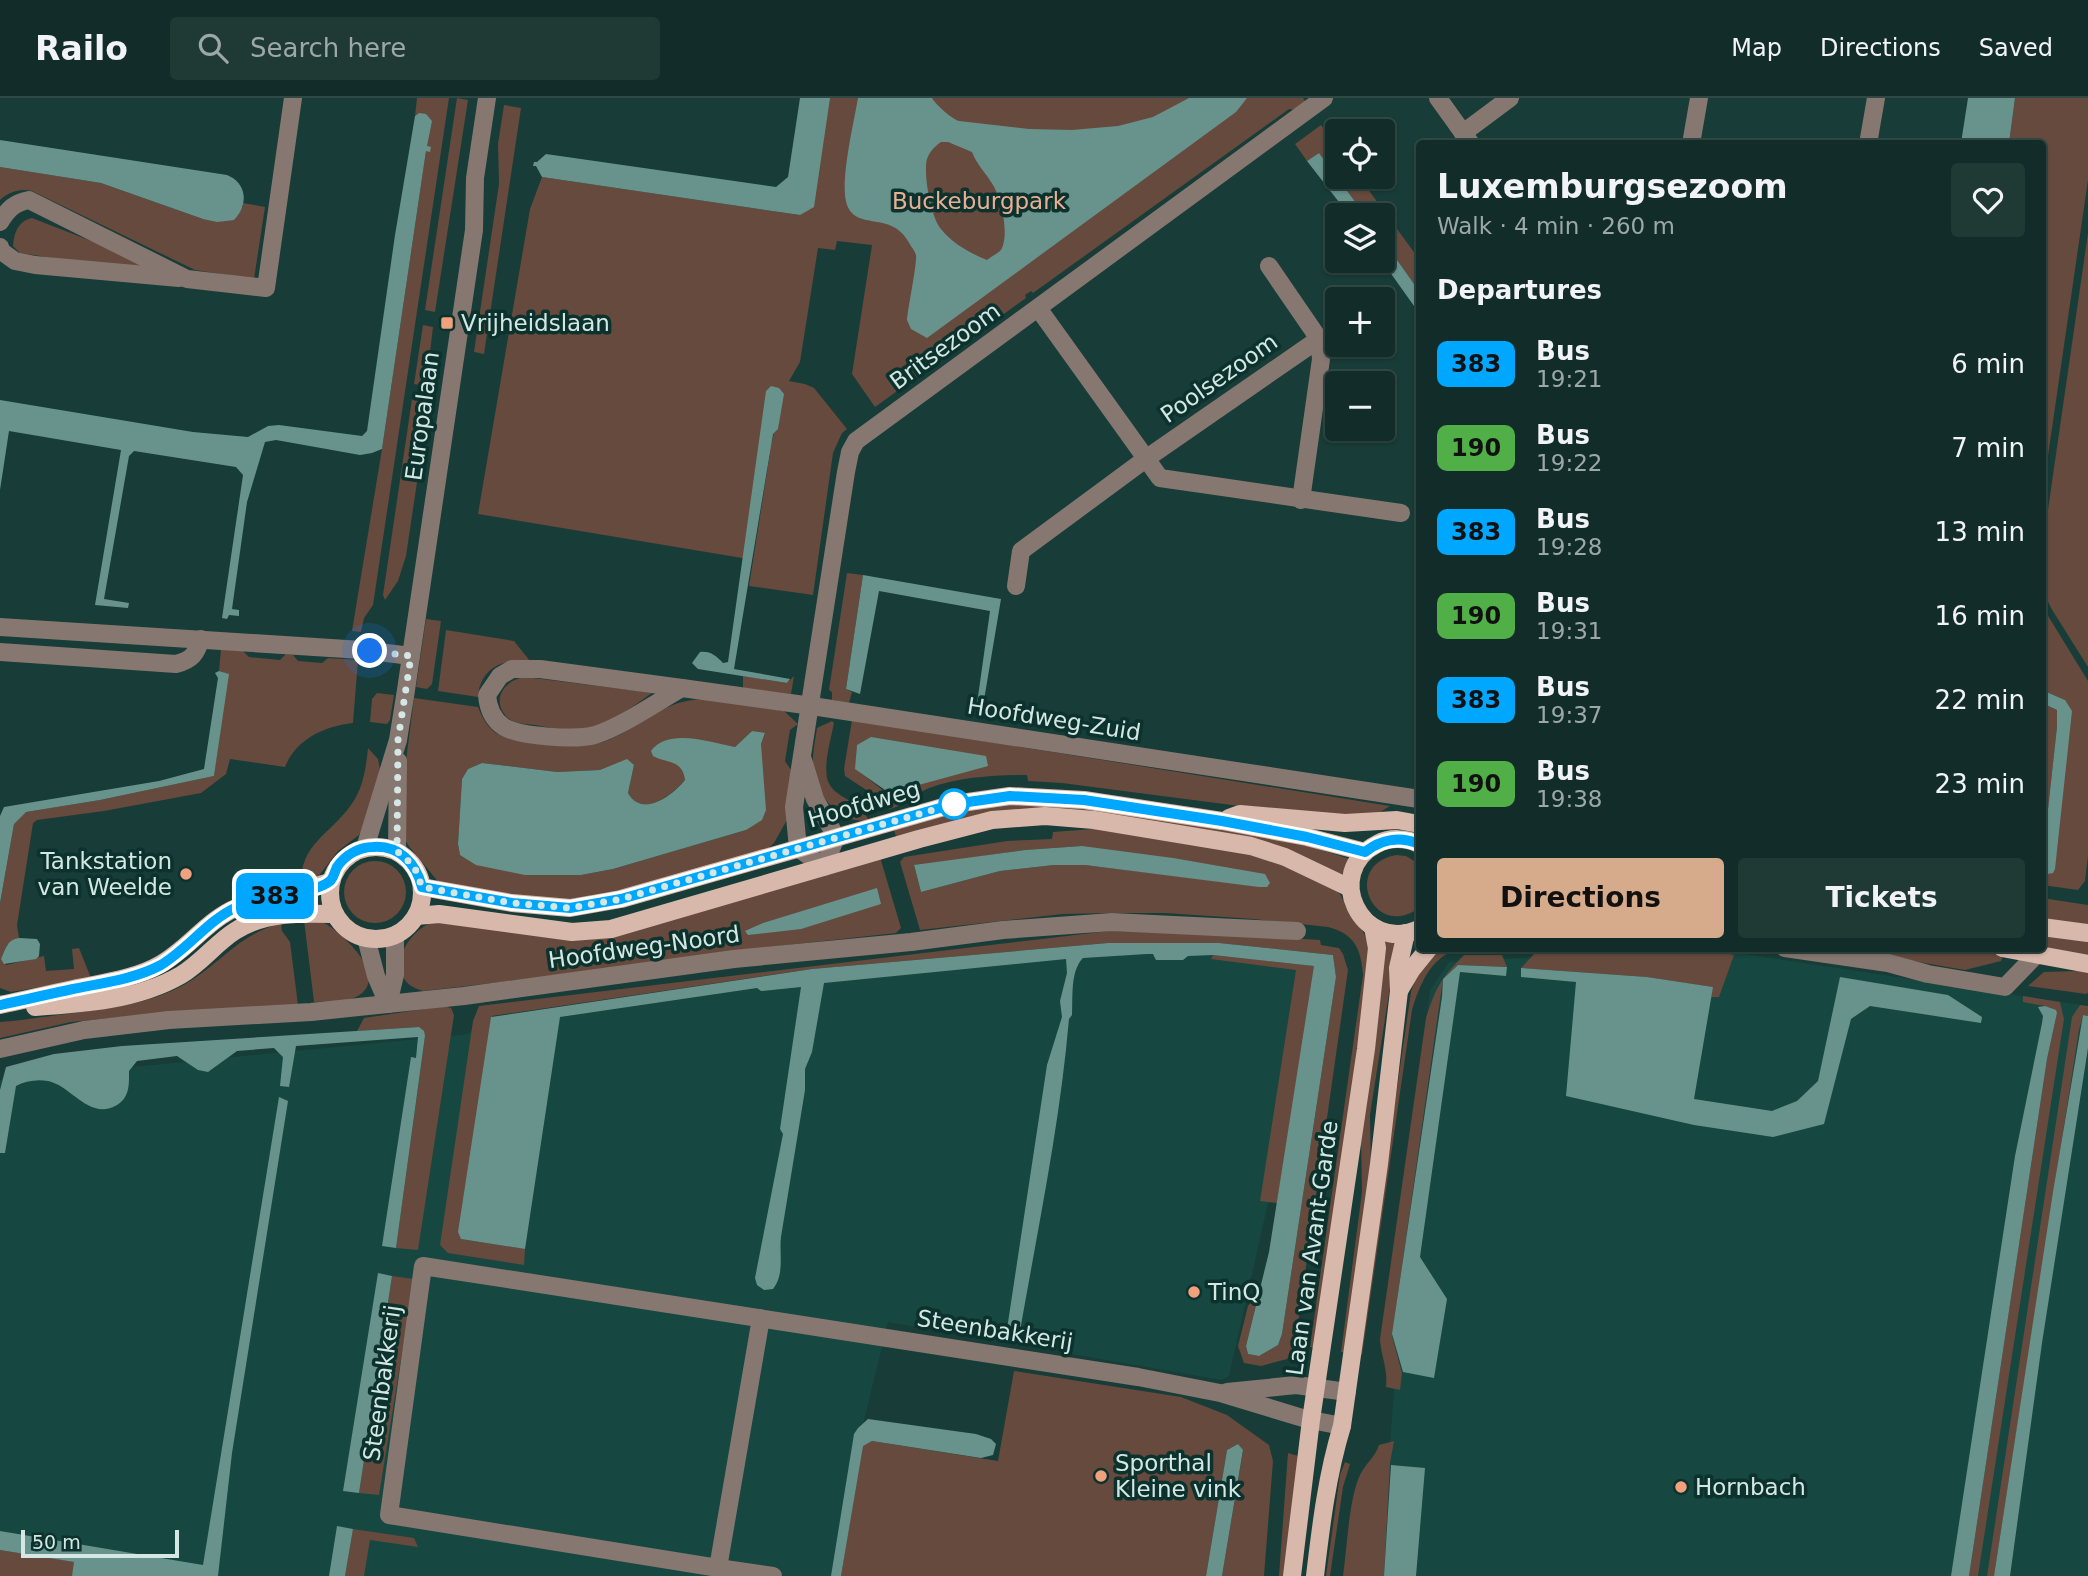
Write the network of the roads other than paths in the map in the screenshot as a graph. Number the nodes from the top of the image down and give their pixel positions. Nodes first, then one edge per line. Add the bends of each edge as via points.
1 (293, 98) edge
2 (487, 98) edge
3 (1324, 98) edge
4 (1438, 98) edge
5 (1510, 98) edge
6 (1699, 98) edge
7 (1876, 98) edge
8 (1467, 138) edge
9 (1692, 140) edge
10 (1869, 140) edge
11 (0, 222) edge
12 (0, 247) edge
13 (1269, 266) dead end
14 (187, 279) junction
15 (1038, 307) junction
16 (1318, 339) junction
17 (1147, 458) junction
18 (1301, 500) junction
19 (1401, 513) dead end
20 (1017, 586) dead end
21 (0, 627) edge
22 (72, 632) junction
23 (201, 639) junction
24 (0, 652) edge
25 (71, 656) junction
26 (411, 656) junction
27 (682, 688) junction
28 (812, 706) junction
29 (398, 740) junction
30 (803, 760) junction
31 (1416, 799) edge
32 (1222, 821) junction
33 (1416, 823) edge
34 (836, 837) junction
35 (1416, 843) edge
36 (365, 848) junction
37 (798, 848) junction
38 (397, 851) junction
39 (1365, 852) junction
40 (824, 867) junction
41 (331, 881) junction
42 (422, 887) junction
43 (1350, 888) junction
44 (334, 914) junction
45 (416, 916) junction
46 (1373, 927) junction
47 (2046, 928) edge
48 (1297, 931) dead end
49 (1413, 931) edge
50 (2088, 933) edge
51 (395, 936) junction
52 (366, 938) junction
53 (1426, 952) edge
54 (1812, 952) edge
55 (2021, 952) edge
56 (2036, 955) junction
57 (2088, 964) edge
58 (1399, 991) junction
59 (388, 1004) junction
60 (0, 1006) edge
61 (0, 1049) edge
62 (761, 1318) junction
63 (1316, 1388) junction
64 (1347, 1392) junction
65 (1220, 1393) junction
66 (1311, 1420) junction
67 (1342, 1426) junction
68 (718, 1568) junction
69 (773, 1576) edge
70 (1292, 1576) edge
71 (1315, 1576) edge

1 - 14 street via 266,288
2 - 26 street, Europalaan via 475,178 474,230
3 - 15 street, Britsezoom
4 - 8 street
5 - 8 street
6 - 9 street
7 - 10 street
11 - 14 street via 17,202 29,200
12 - 14 street via 15,261 35,265
13 - 16 street
15 - 17 street
15 - 28 street, Britsezoom via 856,441 846,472
16 - 17 street, Poolsezoom
16 - 18 street via 1321,359
17 - 18 street via 1160,478
17 - 20 street, Poolsezoom via 1021,551
18 - 19 street
21 - 22 street
22 - 23 street
22 - 25 street
23 - 25 street via 189,661 176,664
23 - 26 street
24 - 25 street
26 - 29 street, Europalaan
27 - 27 street, Hoofdweg-Zuid via 512,669 500,676 488,695 491,712 505,728 578,738 616,726
27 - 28 street, Hoofdweg-Zuid
28 - 30 street, Britsezoom
28 - 31 street, Hoofdweg-Zuid
29 - 36 street, Europalaan
29 - 38 street, Europalaan
30 - 34 street, Britsezoom via 815,799
30 - 37 street, Britsezoom via 794,807
32 - 33 main road via 1240,814
32 - 34 main road, Hoofdweg via 1084,800 1010,796 954,804
32 - 39 main road, Hoofdweg
34 - 37 main road, Hoofdweg
34 - 40 street
35 - 39 main road via 1390,840
36 - 38 main road
36 - 41 main road via 343,860
37 - 40 street
37 - 42 main road, Hoofdweg via 621,899 570,908
38 - 42 main road via 414,866
39 - 43 main road via 1354,868
40 - 43 main road via 992,820 1045,816 1251,846
40 - 45 main road via 611,929 572,932 439,914
41 - 44 main road
41 - 60 main road via 234,908 146,971
42 - 45 main road
43 - 46 main road via 1356,910
44 - 52 main road via 347,930
44 - 60 main road via 259,920 236,930 182,974 131,995 37,1007
45 - 51 main road
46 - 49 main road via 1393,934
46 - 63 main road, Laan van Avant-Garde via 1377,948 1366,1048
47 - 50 main road
48 - 59 street, Hoofdweg-Noord via 1112,922 1003,930
49 - 58 main road via 1398,968
51 - 52 main road
51 - 59 street via 395,975
52 - 59 street
53 - 58 main road
54 - 56 street via 2005,987
55 - 56 main road
56 - 57 main road
58 - 64 main road
59 - 61 street, Hoofdweg-Noord via 169,1020 84,1030
62 - 65 street, Steenbakkerij
62 - 68 street
62 - 68 street, Steenbakkerij via 423,1266 389,1515
63 - 64 street, Steenbakkerij
63 - 65 street, Steenbakkerij via 1290,1385
63 - 66 main road, Laan van Avant-Garde
64 - 67 main road
65 - 66 street, Steenbakkerij
66 - 67 street, Steenbakkerij
66 - 70 main road, Laan van Avant-Garde
67 - 71 main road via 1333,1456
68 - 69 street, Steenbakkerij

